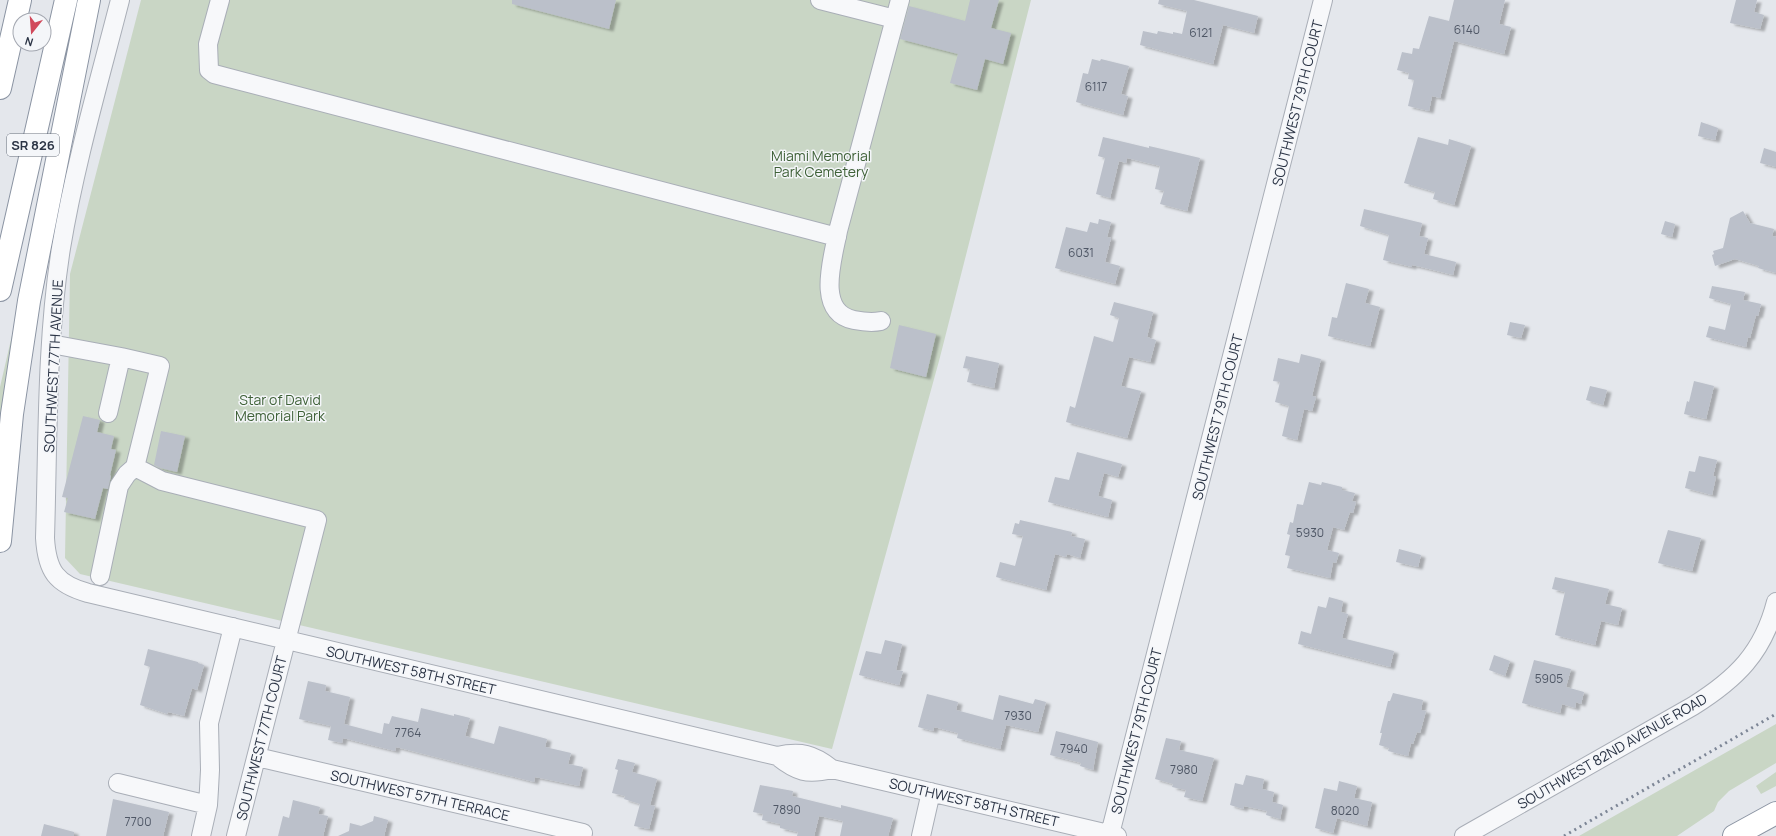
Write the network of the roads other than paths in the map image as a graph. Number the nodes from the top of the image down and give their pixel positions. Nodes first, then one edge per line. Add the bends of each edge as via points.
1 (20, 0) edge
2 (66, 0) edge
3 (89, 0) edge
4 (120, 0) edge
5 (220, 0) edge
6 (820, 0) edge
7 (900, 0) edge
8 (1323, 0) edge
9 (895, 19) junction
10 (0, 88) edge
11 (837, 237) junction
12 (0, 290) edge
13 (881, 321) dead end
14 (51, 344) junction
15 (121, 357) junction
16 (108, 413) dead end
17 (135, 467) junction
18 (0, 541) edge
19 (51, 570) joint
20 (100, 576) dead end
21 (1776, 602) edge
22 (233, 627) junction
23 (286, 640) junction
24 (256, 757) junction
25 (118, 783) dead end
26 (931, 792) junction
27 (208, 805) junction
28 (1776, 813) edge
29 (583, 833) dead end
30 (1113, 835) edge
31 (201, 836) edge
32 (236, 836) edge
33 (921, 836) edge
34 (1464, 836) edge
35 (1734, 836) edge

1 - 10 highway
2 - 12 highway, SR 826
3 - 18 highway via 27,314 12,414
4 - 14 street, SOUTHWEST 77TH AVENUE via 70,198 58,268
5 - 11 street via 208,44 209,70 214,74
6 - 9 street
7 - 9 street
8 - 30 street, SOUTHWEST 79TH COURT
9 - 11 street
11 - 13 street via 831,269 831,303 840,315 850,319 874,323
14 - 15 street
14 - 19 street, SOUTHWEST 77TH AVENUE via 45,538
15 - 16 street
15 - 17 street via 160,366
17 - 20 street via 120,486
17 - 23 street, SOUTHWEST 77TH COURT via 162,481 317,520
19 - 22 street, SOUTHWEST 58TH STREET via 62,582 80,590
21 - 34 street, SOUTHWEST 82ND AVENUE ROAD via 1766,630 1751,657 1730,681 1706,698
22 - 23 street, SOUTHWEST 58TH STREET
22 - 27 street via 209,723
23 - 24 street, SOUTHWEST 77TH COURT
23 - 26 street, SOUTHWEST 58TH STREET via 777,756 800,771 832,769
24 - 29 street, SOUTHWEST 57TH TERRACE
24 - 32 street, SOUTHWEST 77TH COURT
25 - 27 street
26 - 30 street, SOUTHWEST 58TH STREET
26 - 33 street
27 - 31 street
28 - 35 highway

